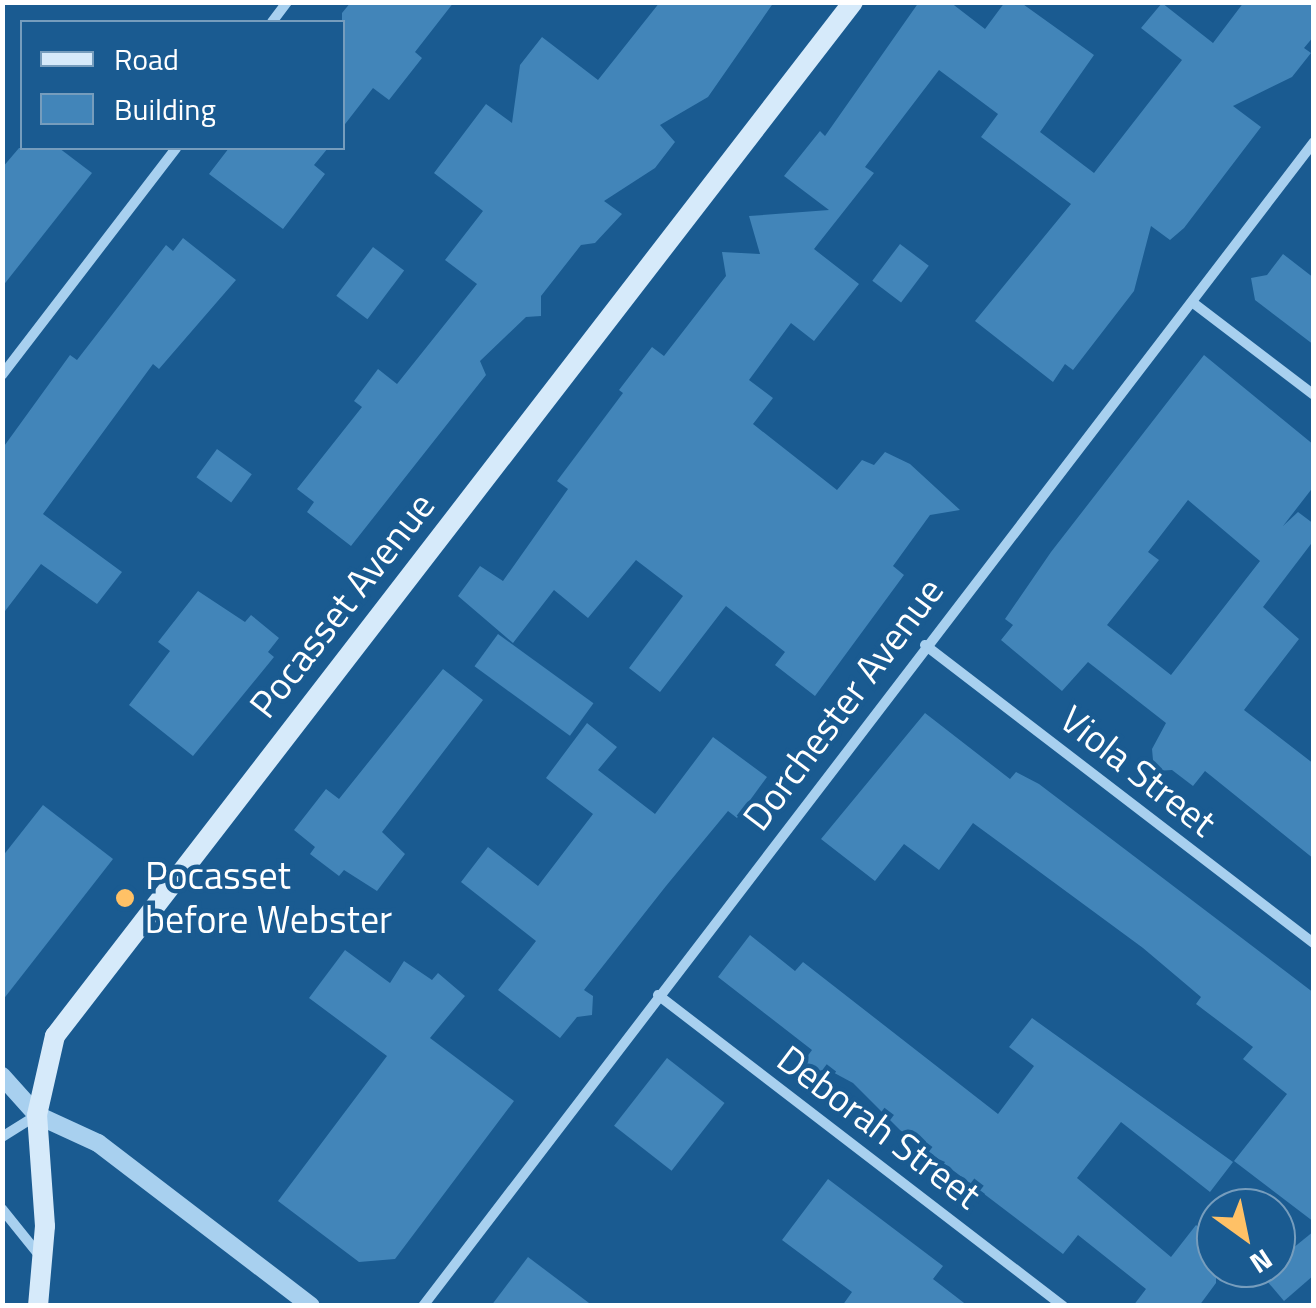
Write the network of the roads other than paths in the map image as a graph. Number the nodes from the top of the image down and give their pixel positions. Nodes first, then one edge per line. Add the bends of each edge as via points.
1 (853, 2) edge
2 (1314, 142) edge
3 (174, 150) edge
4 (1192, 302) junction
5 (2, 374) edge
6 (1314, 395) edge
7 (925, 645) junction
8 (1314, 944) edge
9 (658, 995) junction
10 (2, 1076) edge
11 (37, 1115) junction
12 (2, 1137) edge
13 (2, 1209) edge
14 (42, 1261) junction
15 (38, 1306) edge
16 (311, 1306) edge
17 (423, 1306) edge
18 (1063, 1306) edge

1 - 11 main road, Pocasset Avenue via 55,1036
2 - 4 street, Dorchester Avenue
3 - 5 street
4 - 6 street
4 - 7 street, Dorchester Avenue
7 - 8 street, Viola Street
7 - 9 street, Dorchester Avenue
9 - 17 street, Dorchester Avenue
9 - 18 street, Deborah Street
10 - 11 street
11 - 12 street
11 - 14 main road, Pocasset Avenue
11 - 16 street via 98,1144
13 - 14 street
14 - 15 main road, Pocasset Avenue

